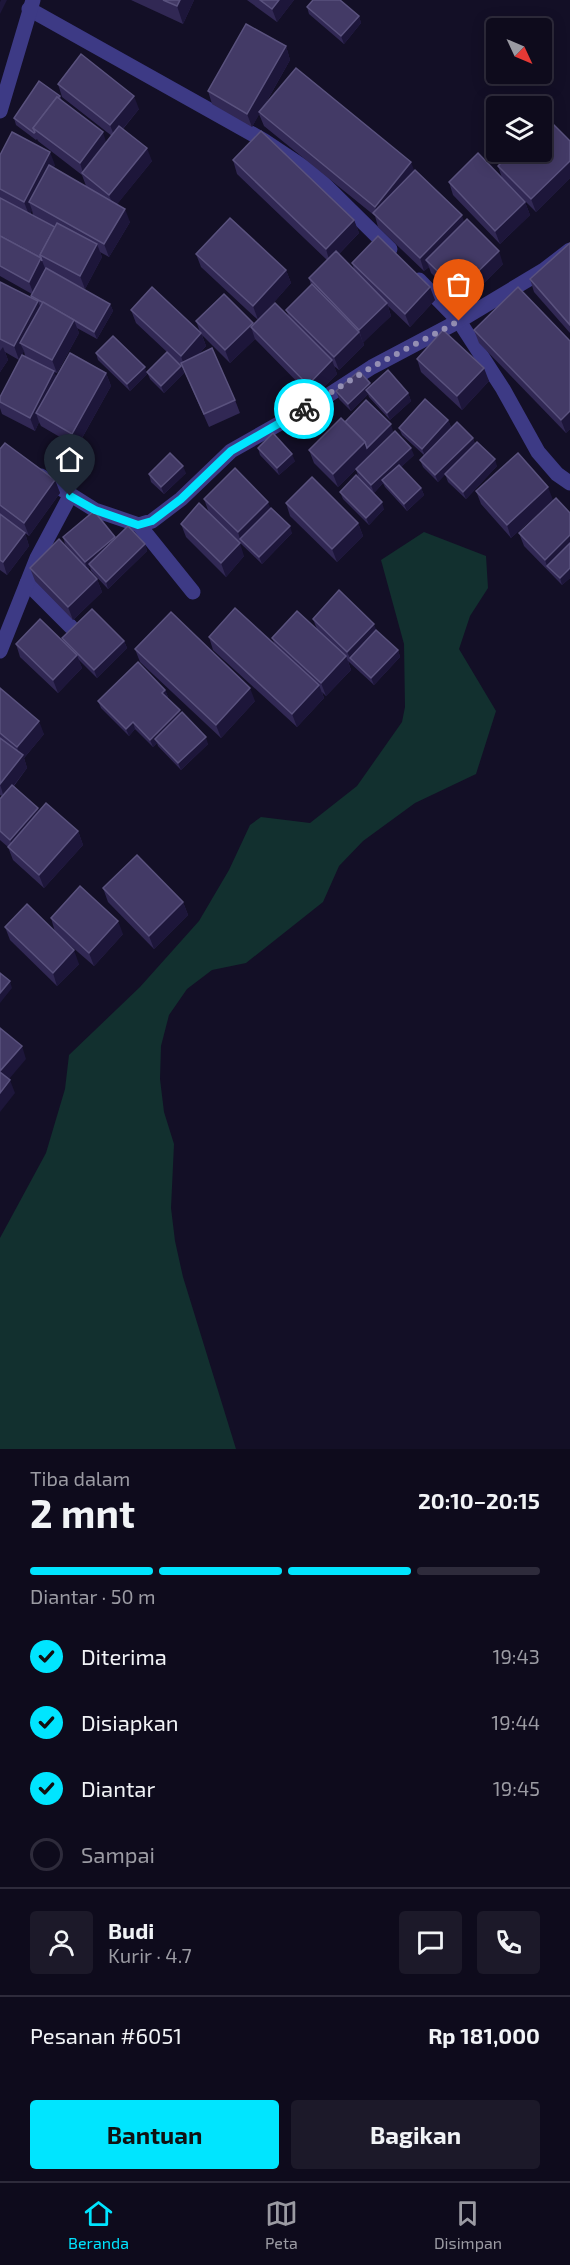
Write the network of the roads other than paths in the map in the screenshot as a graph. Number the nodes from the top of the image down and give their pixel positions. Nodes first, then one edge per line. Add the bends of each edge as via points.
1 (31, 5) edge
2 (0, 111) edge
3 (570, 250) edge
4 (459, 321) junction
5 (26, 466) edge
6 (570, 483) edge
7 (70, 496) junction
8 (138, 525) junction
9 (27, 583) junction
10 (193, 592) dead end
11 (71, 627) edge
12 (0, 651) edge

1 - 2 street
1 - 4 street via 263,140 314,174
3 - 4 street
4 - 6 street via 538,452
4 - 8 street via 252,437 231,451 161,515
5 - 7 street
7 - 8 street via 95,510
7 - 9 street
8 - 10 street
9 - 11 street
9 - 12 street

